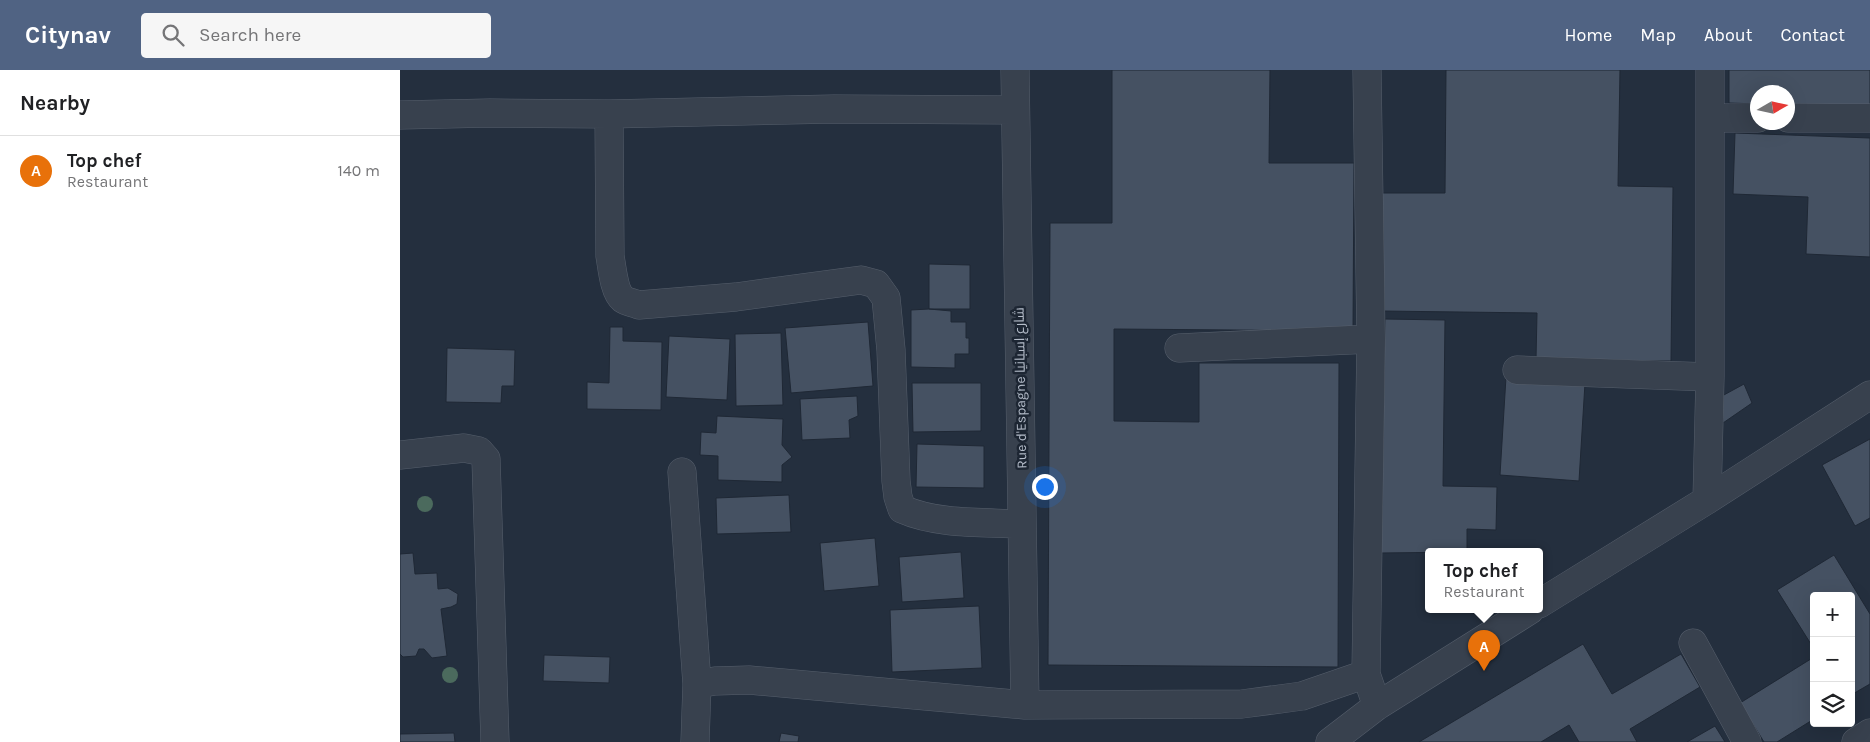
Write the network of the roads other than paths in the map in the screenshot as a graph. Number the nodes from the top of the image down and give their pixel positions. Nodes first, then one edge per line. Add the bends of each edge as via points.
1 (1015, 70) edge
2 (1367, 70) edge
3 (1710, 70) edge
4 (1015, 110) junction
5 (609, 114) junction
6 (400, 115) edge
7 (1710, 118) junction
8 (1750, 118) edge
9 (1795, 118) edge
10 (1870, 118) edge
11 (1371, 338) junction
12 (1179, 348) dead end
13 (1517, 370) dead end
14 (1710, 378) junction
15 (1870, 395) edge
16 (400, 455) edge
17 (682, 472) dead end
18 (1706, 500) junction
19 (1022, 524) junction
20 (1543, 602) edge
21 (1525, 613) edge
22 (1693, 643) dead end
23 (1366, 674) junction
24 (697, 684) junction
25 (1025, 705) junction
26 (1376, 706) junction
27 (1360, 732) edge
28 (1870, 733) edge
29 (495, 742) edge
30 (695, 742) edge
31 (1330, 742) edge
32 (1747, 742) edge
33 (1856, 742) edge

1 - 4 street, Rue d'Espagne شارع إسبانيا
2 - 11 street
3 - 7 street
4 - 5 street via 834,109
4 - 19 street, Rue d'Espagne شارع إسبانيا
5 - 6 street
5 - 19 street via 610,256 614,280 624,300 639,305 736,297 861,280 876,284 886,298 896,481 902,509 950,520
7 - 8 street
7 - 14 street
9 - 10 street
11 - 12 street
11 - 23 street
13 - 14 street
14 - 18 street
15 - 18 street
16 - 29 street via 464,448 479,451 486,459
17 - 24 street
18 - 20 street
19 - 25 street, Rue d'Espagne شارع إسبانيا
21 - 26 street
22 - 32 street
23 - 25 street via 1302,696 1242,704
23 - 26 street
24 - 25 street via 749,680
24 - 30 street
26 - 27 street
27 - 31 street
28 - 33 street

